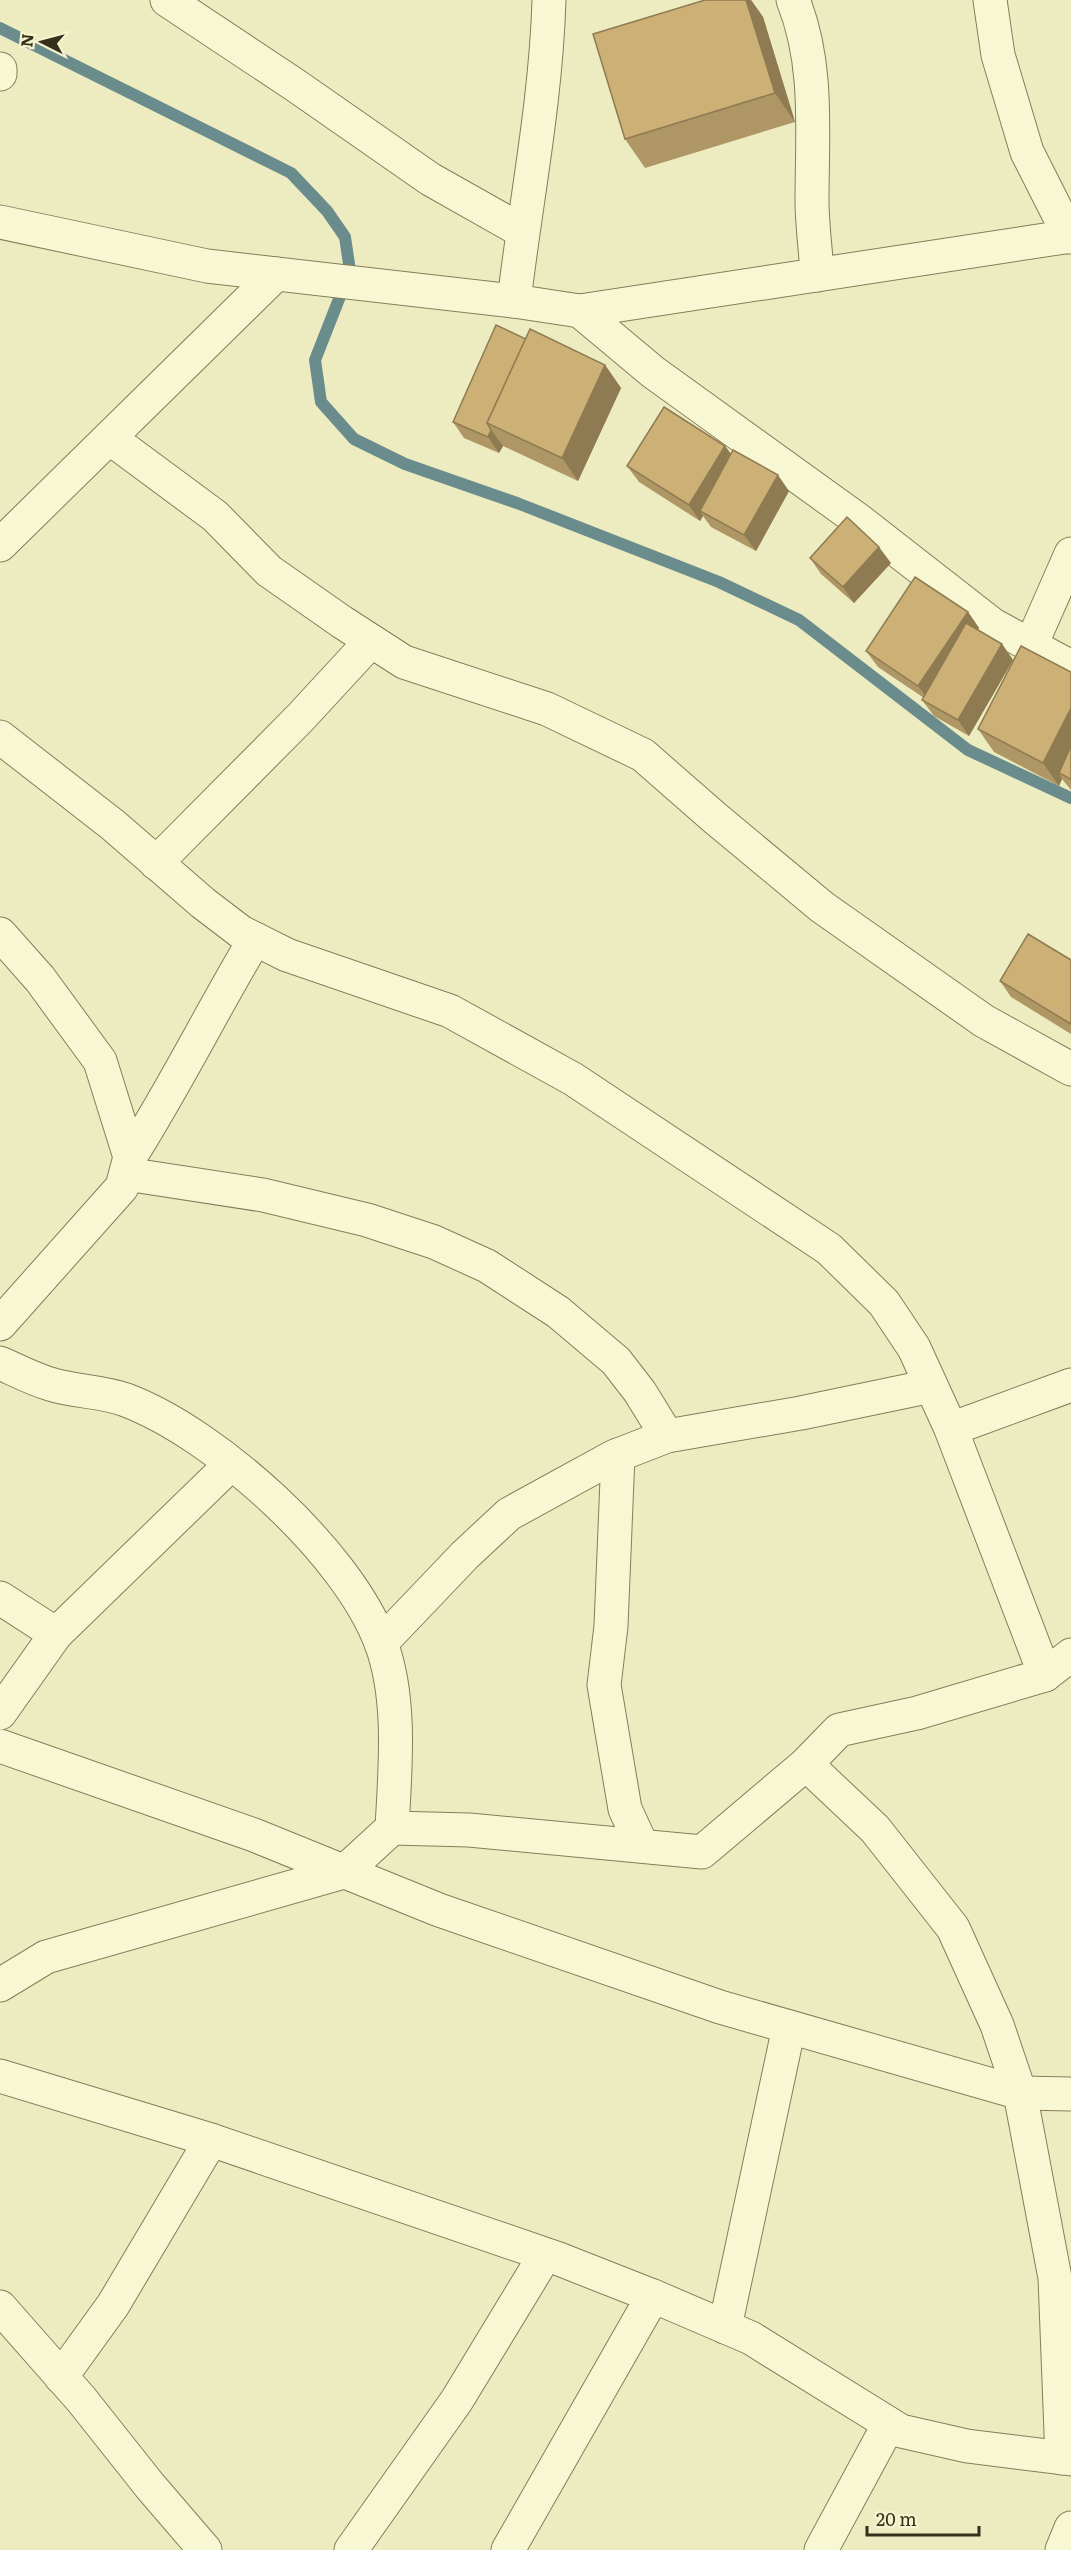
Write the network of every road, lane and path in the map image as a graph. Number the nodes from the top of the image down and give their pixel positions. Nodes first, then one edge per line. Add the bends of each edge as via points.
1 (167, 0) edge
2 (549, 0) edge
3 (793, 0) edge
4 (990, 0) edge
5 (0, 69) edge
6 (0, 74) edge
7 (0, 222) edge
8 (522, 231) junction
9 (1071, 236) edge
10 (276, 274) junction
11 (817, 275) junction
12 (514, 301) junction
13 (580, 311) junction
14 (111, 438) junction
15 (0, 545) edge
16 (1071, 554) edge
17 (371, 641) junction
18 (1031, 645) junction
19 (1071, 667) edge
20 (3, 744) edge
21 (156, 863) junction
22 (0, 934) edge
23 (255, 939) junction
24 (1071, 1069) edge
25 (128, 1165) junction
26 (0, 1324) edge
27 (0, 1363) edge
28 (1071, 1385) edge
29 (931, 1386) junction
30 (951, 1429) junction
31 (667, 1436) junction
32 (618, 1455) junction
33 (231, 1464) junction
34 (0, 1598) edge
35 (57, 1634) junction
36 (381, 1643) junction
37 (1071, 1655) edge
38 (1058, 1681) edge
39 (0, 1713) edge
40 (0, 1746) edge
41 (806, 1764) junction
42 (392, 1828) junction
43 (642, 1846) junction
44 (344, 1872) junction
45 (0, 1985) edge
46 (789, 2027) junction
47 (0, 2076) edge
48 (1020, 2093) junction
49 (1071, 2094) edge
50 (211, 2140) junction
51 (545, 2255) junction
52 (653, 2296) junction
53 (0, 2307) edge
54 (725, 2327) junction
55 (61, 2377) junction
56 (888, 2424) junction
57 (1066, 2459) edge
58 (1071, 2528) edge
59 (205, 2550) edge
60 (351, 2550) edge
61 (508, 2550) edge
62 (821, 2550) edge
63 (1062, 2550) edge

1 - 8 street via 429,179
2 - 8 street via 546,62
3 - 11 street via 804,28 814,98 812,204
4 - 9 street via 998,56 1027,152
5 - 6 street
7 - 10 street via 207,267
8 - 12 street
9 - 11 street
10 - 12 street
10 - 14 street
11 - 13 street
12 - 13 street
13 - 18 street via 653,372 861,522 993,625
14 - 15 street
14 - 17 street via 215,516 269,571
16 - 18 street
17 - 21 street
17 - 24 street via 404,662 547,709 643,755 822,907 984,1021
18 - 19 street
20 - 21 street
21 - 23 street via 203,903
22 - 25 street via 40,979 100,1061
23 - 25 street
23 - 29 street via 287,955 450,1011 573,1079 829,1248 884,1303 914,1348
25 - 26 street via 122,1187
25 - 31 street via 367,1220 434,1242 488,1266 558,1312 615,1361
27 - 33 street via 50,1384 125,1400 188,1432
28 - 30 street
29 - 30 street
29 - 31 street
30 - 38 street
31 - 32 street
32 - 36 street via 509,1514
32 - 43 street via 611,1626 604,1685 625,1809
33 - 35 street
33 - 36 street via 251,1478 318,1545 353,1589
34 - 35 street
35 - 39 street
36 - 42 street via 393,1690
37 - 38 street
38 - 41 street via 839,1730
40 - 44 street via 254,1835
41 - 43 street via 702,1852
41 - 48 street via 875,1829 952,1928 997,2025
42 - 43 street via 469,1830
42 - 44 street
44 - 45 street via 46,1957
44 - 46 street via 450,1914
46 - 48 street
46 - 54 street
47 - 50 street
48 - 49 street
48 - 57 street via 1055,2278
50 - 51 street
50 - 55 street via 113,2305
51 - 52 street
51 - 60 street via 457,2400
52 - 54 street
52 - 61 street
53 - 55 street
54 - 56 street via 751,2338
55 - 59 street
56 - 57 street via 901,2431 967,2446
56 - 62 street
58 - 63 street

